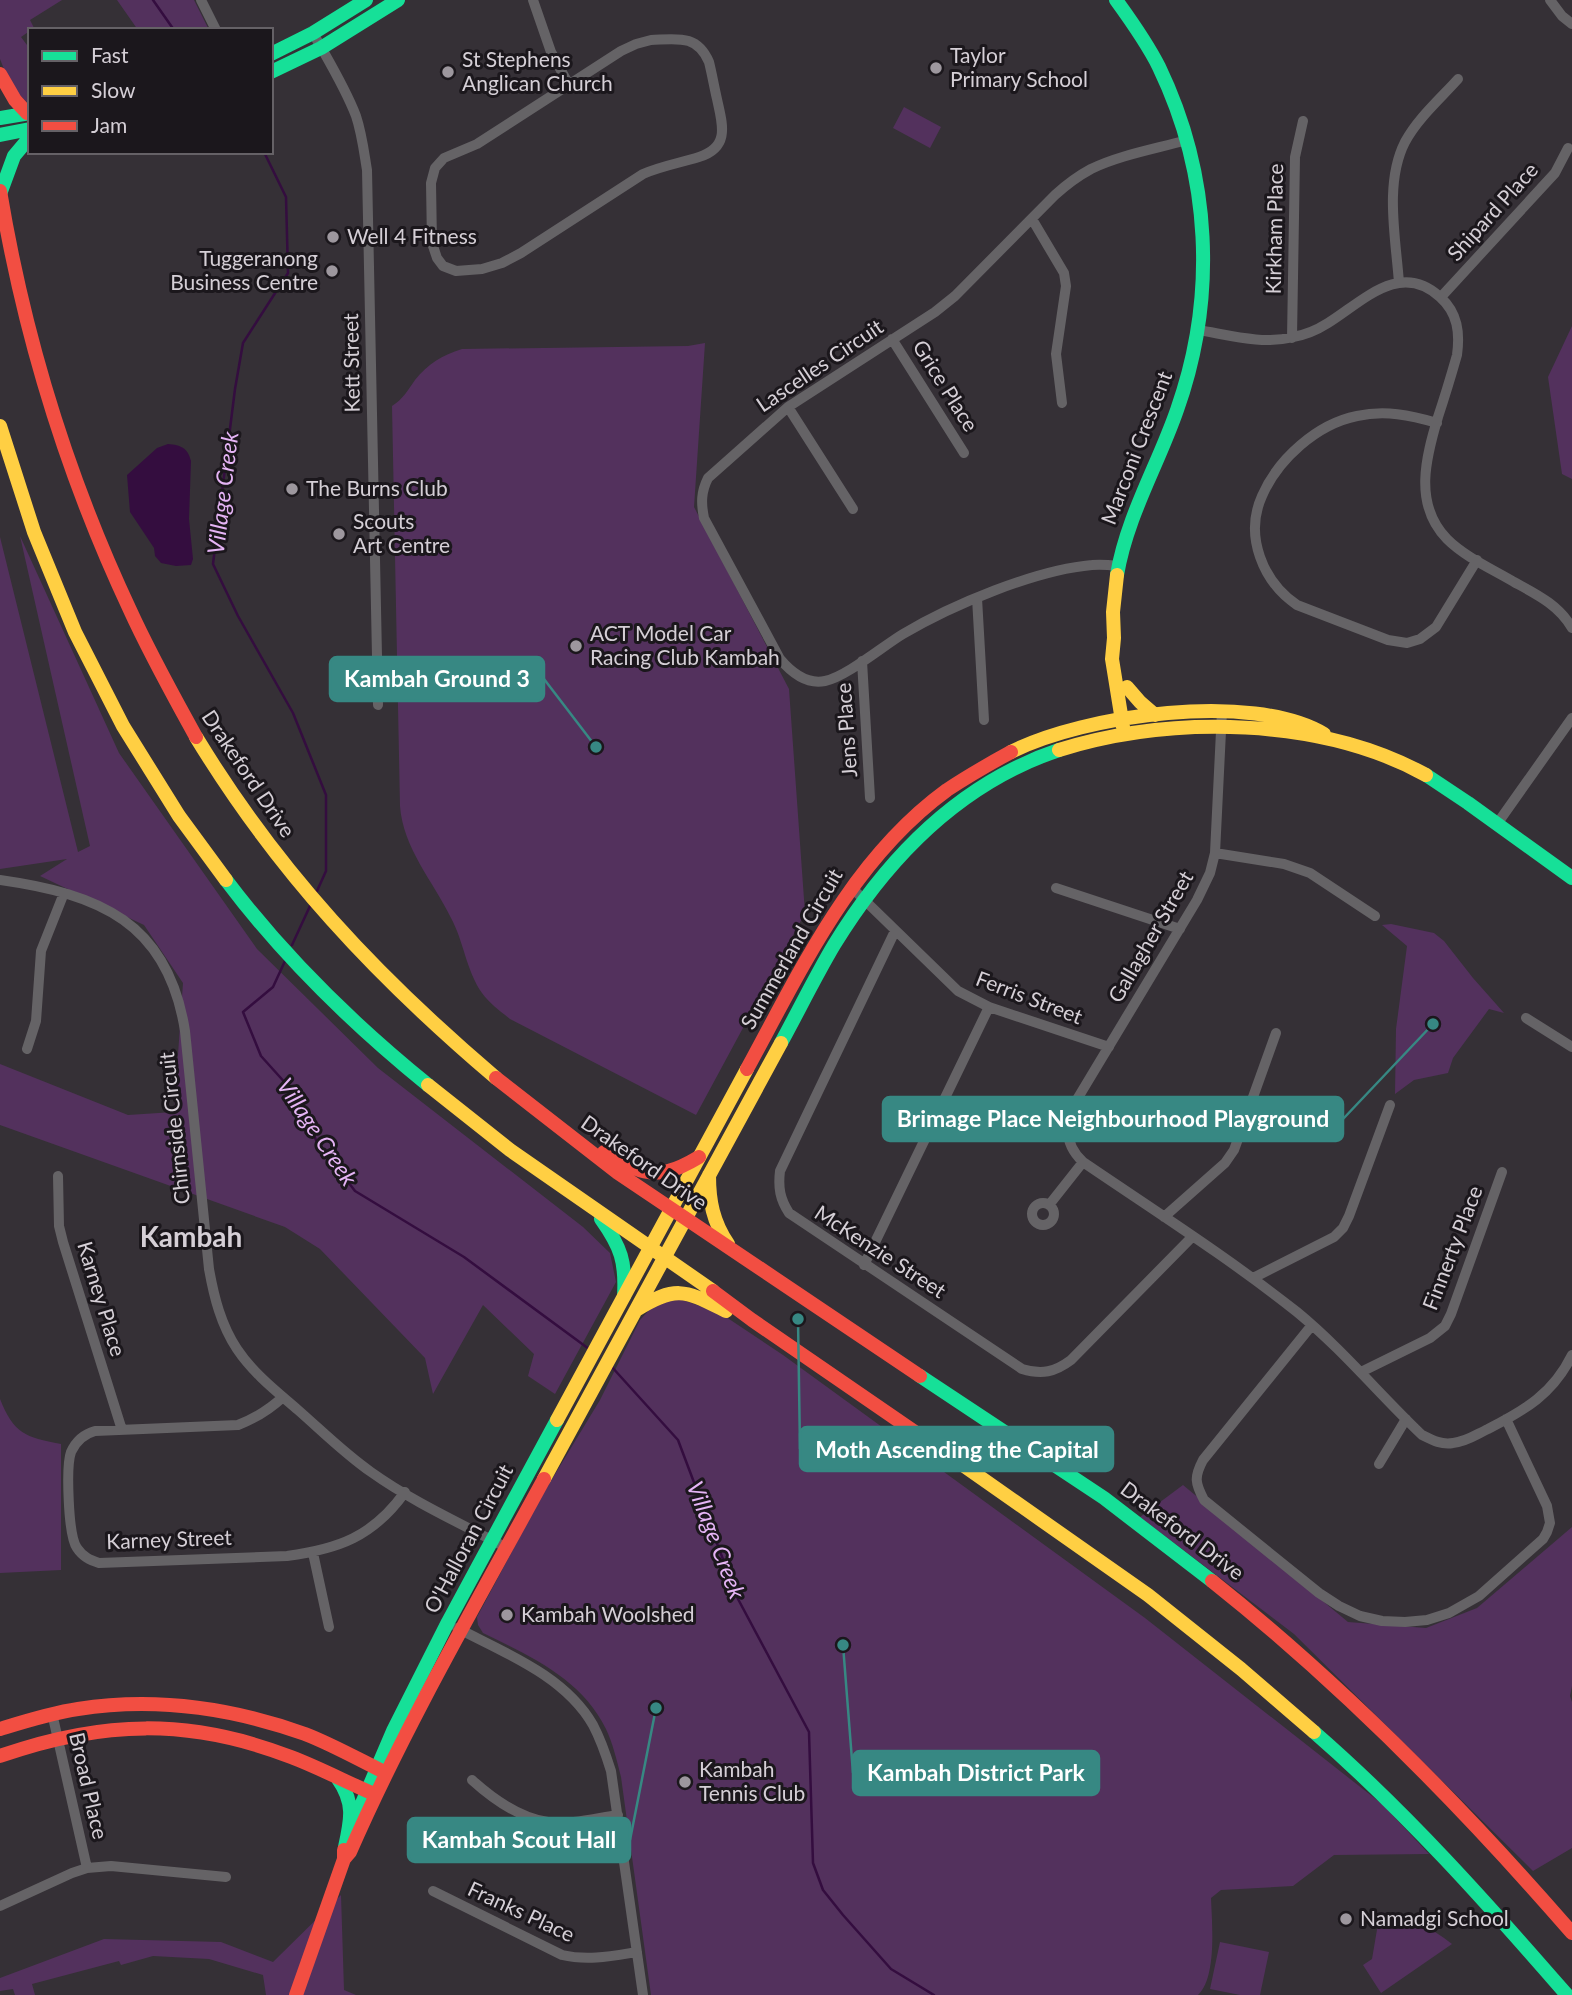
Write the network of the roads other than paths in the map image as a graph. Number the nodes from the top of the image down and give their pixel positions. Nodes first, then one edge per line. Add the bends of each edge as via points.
1 (201, 0) edge
2 (366, 0) edge
3 (398, 0) edge
4 (533, 0) edge
5 (1116, 0) edge
6 (1549, 0) edge
7 (1572, 24) edge
8 (215, 28) edge
9 (313, 33) junction
10 (321, 48) junction
11 (273, 53) edge
12 (273, 71) edge
13 (0, 74) edge
14 (1458, 79) dead end
15 (569, 85) junction
16 (28, 112) edge
17 (28, 113) edge
18 (0, 117) edge
19 (1303, 121) dead end
20 (28, 129) edge
21 (0, 135) edge
22 (28, 139) edge
23 (1186, 140) junction
24 (1568, 148) dead end
25 (0, 192) edge
26 (1032, 219) junction
27 (1399, 283) junction
28 (1441, 297) junction
29 (1198, 330) junction
30 (1292, 338) junction
31 (892, 339) junction
32 (1062, 403) dead end
33 (788, 407) junction
34 (1437, 423) junction
35 (0, 426) edge
36 (964, 453) dead end
37 (853, 509) dead end
38 (1477, 560) junction
39 (1118, 566) junction
40 (977, 598) junction
41 (1572, 628) edge
42 (862, 661) junction
43 (1122, 687) junction
44 (379, 705) dead end
45 (1155, 715) junction
46 (1127, 719) junction
47 (1222, 719) junction
48 (984, 720) dead end
49 (1571, 723) edge
50 (1097, 724) junction
51 (1130, 735) junction
52 (870, 798) dead end
53 (1497, 824) junction
54 (1215, 853) junction
55 (1572, 878) edge
56 (0, 880) edge
57 (851, 887) junction
58 (1056, 888) dead end
59 (64, 892) junction
60 (863, 899) junction
61 (1375, 916) dead end
62 (1180, 929) junction
63 (895, 931) junction
64 (989, 1007) junction
65 (1526, 1018) dead end
66 (1276, 1033) dead end
67 (1109, 1047) junction
68 (1572, 1047) edge
69 (27, 1049) dead end
70 (1390, 1105) dead end
71 (581, 1145) junction
72 (699, 1157) junction
73 (1083, 1162) junction
74 (1502, 1172) dead end
75 (709, 1175) junction
76 (58, 1177) dead end
77 (1049, 1205) dead end
78 (671, 1208) junction
79 (593, 1209) junction
80 (1164, 1217) junction
81 (685, 1218) junction
82 (1192, 1237) junction
83 (650, 1247) junction
84 (734, 1251) junction
85 (664, 1257) junction
86 (864, 1265) junction
87 (1253, 1278) junction
88 (624, 1296) junction
89 (636, 1310) junction
90 (752, 1320) junction
91 (1312, 1325) junction
92 (1572, 1355) edge
93 (1361, 1373) junction
94 (283, 1397) junction
95 (1405, 1419) junction
96 (1506, 1419) junction
97 (122, 1430) junction
98 (1379, 1464) dead end
99 (405, 1492) junction
100 (492, 1540) junction
101 (507, 1548) junction
102 (313, 1553) junction
103 (447, 1622) junction
104 (329, 1627) dead end
105 (462, 1630) junction
106 (52, 1713) junction
107 (261, 1719) junction
108 (0, 1729) edge
109 (393, 1731) junction
110 (58, 1738) junction
111 (254, 1744) junction
112 (329, 1746) junction
113 (0, 1756) edge
114 (381, 1770) junction
115 (338, 1779) junction
116 (472, 1780) dead end
117 (370, 1793) junction
118 (618, 1815) junction
119 (344, 1853) junction
120 (87, 1868) junction
121 (226, 1877) dead end
122 (433, 1891) dead end
123 (0, 1906) edge
124 (1572, 1933) edge
125 (637, 1952) junction
126 (298, 1989) edge
127 (643, 1995) edge
128 (1567, 1995) edge

1 - 8 street
2 - 9 main road
3 - 10 main road
4 - 15 street
5 - 23 main road, Marconi Crescent via 1160,70
6 - 7 street
9 - 10 street, Kett Street
9 - 11 main road
10 - 12 main road
10 - 44 street, Kett Street via 356,117 367,170
13 - 16 main road
14 - 27 street via 1416,126 1398,160 1393,190
15 - 15 street via 636,44 690,40 705,52 709,62 723,127 721,140 701,157 643,174 502,263 456,271 443,266 432,243 431,183 437,164
17 - 18 main road
19 - 30 street, Kirkham Place via 1295,157
20 - 21 main road
22 - 25 main road via 20,145
23 - 26 street, Lascelles Circuit via 1091,169 1072,180
23 - 29 main road, Marconi Crescent via 1203,229
24 - 28 street, Shipard Place via 1555,173
25 - 71 main road, Drakeford Drive via 23,304 64,445 116,582 152,657 219,774 292,874 376,969
26 - 31 street, Lascelles Circuit via 955,296
26 - 32 street via 1064,273 1056,354
27 - 28 street via 1421,285
27 - 30 street via 1376,289 1326,325
28 - 34 street via 1456,320 1459,341
29 - 30 street via 1253,339
29 - 39 main road, Marconi Crescent via 1176,415
31 - 33 street, Lascelles Circuit
31 - 36 street, Grice Place
33 - 37 street
33 - 42 street, Lascelles Circuit via 708,478 701,500 704,518 789,670 806,680 825,681
34 - 38 street via 1426,463 1427,500 1447,539
34 - 38 street via 1381,412 1348,418 1308,439 1282,465 1262,496 1256,523 1258,551 1272,583 1297,606 1407,643 1436,627
35 - 79 main road via 38,545 92,671 133,746 214,867 310,979 388,1053 532,1167
38 - 41 street via 1557,608
39 - 40 street, Lascelles Circuit via 1065,569
39 - 43 main road, Marconi Crescent via 1112,659
40 - 42 street, Lascelles Circuit via 932,618
40 - 48 street
42 - 52 street, Jens Place
43 - 45 main road
43 - 46 main road, Marconi Crescent
43 - 50 main road
45 - 46 main road, Summerland Circuit
45 - 47 main road, Summerland Circuit via 1171,712
46 - 50 main road, Summerland Circuit
46 - 51 main road, Marconi Crescent
47 - 51 main road, Summerland Circuit
47 - 53 main road, Summerland Circuit via 1328,736 1384,755 1427,775
47 - 54 street, Gallagher Street
49 - 53 street
50 - 57 main road, Summerland Circuit via 1027,744 961,779 901,829
51 - 60 main road, Summerland Circuit via 1051,752 981,786 918,836
53 - 55 main road, Summerland Circuit
54 - 61 street via 1301,869
54 - 62 street, Gallagher Street via 1206,883
56 - 59 street, Chirnside Circuit
57 - 60 street, Ferris Street
57 - 72 main road, Summerland Circuit
58 - 62 street
59 - 69 street via 41,951 36,1021
59 - 94 street, Chirnside Circuit via 103,906 130,925 173,982 185,1031 213,1293 237,1348
60 - 63 street, Ferris Street
60 - 75 main road, Summerland Circuit
62 - 67 street, Gallagher Street
63 - 64 street, Ferris Street via 958,992
63 - 86 street, McKenzie Street via 780,1171 778,1184 789,1213
64 - 67 street, Ferris Street
64 - 86 street
65 - 68 street
66 - 80 street via 1234,1150
67 - 73 street, Gallagher Street via 1069,1117 1069,1143
70 - 87 street via 1343,1228
71 - 72 main road via 650,1173 670,1172
71 - 78 main road, Drakeford Drive
72 - 78 main road, Summerland Circuit
73 - 77 street
73 - 80 street, Gallagher Street
74 - 93 street, Finnerty Place via 1445,1326
75 - 81 main road, Summerland Circuit
75 - 84 main road via 710,1210
76 - 97 street, Karney Place via 63,1242
78 - 81 main road, Drakeford Drive
78 - 83 main road, Summerland Circuit
79 - 83 main road
79 - 88 main road via 623,1254
80 - 82 street, Gallagher Street
81 - 84 main road, Drakeford Drive
81 - 85 main road, Summerland Circuit
82 - 86 street, McKenzie Street via 1071,1360 1048,1372 1022,1369
82 - 87 street, Gallagher Street
83 - 85 main road
83 - 88 main road, O'Halloran Circuit
84 - 124 main road, Drakeford Drive via 1065,1471 1230,1595 1354,1702 1422,1768
85 - 89 main road, O'Halloran Circuit
85 - 90 main road
87 - 91 street, Gallagher Street
88 - 100 main road, O'Halloran Circuit
89 - 90 main road via 662,1294 683,1292
89 - 101 main road, O'Halloran Circuit
90 - 128 main road via 1049,1524 1241,1669 1431,1843
91 - 93 street, Gallagher Street
91 - 96 street via 1202,1460 1196,1480 1204,1500 1349,1612 1405,1622 1449,1613 1479,1596 1543,1539 1550,1523 1547,1506
92 - 96 street, Gallagher Street via 1547,1391
93 - 95 street, Gallagher Street
94 - 97 street, Karney Street via 237,1425
94 - 99 street, Chirnside Circuit via 366,1468
95 - 96 street, Gallagher Street via 1422,1435 1455,1443
95 - 98 street
97 - 102 street, Karney Street via 90,1433 71,1453 71,1531 85,1557 99,1563
99 - 100 street, Chirnside Circuit
99 - 102 street, Karney Street via 364,1533
100 - 101 street, Chirnside Circuit
100 - 103 main road, O'Halloran Circuit
101 - 105 main road, O'Halloran Circuit
102 - 104 street
103 - 105 street
103 - 109 main road, O'Halloran Circuit
105 - 114 main road, O'Halloran Circuit
105 - 118 street via 555,1682 579,1705 604,1747
106 - 107 main road via 156,1703
106 - 108 main road
106 - 110 street, Broad Place
107 - 111 main road
107 - 112 main road
109 - 112 main road via 380,1746 363,1754
109 - 114 main road, O'Halloran Circuit
110 - 111 main road via 95,1730 156,1728
110 - 113 main road
110 - 120 street, Broad Place
111 - 115 main road
112 - 114 main road
114 - 117 main road, O'Halloran Circuit
115 - 117 main road
115 - 119 main road via 352,1805
116 - 118 street via 494,1799 534,1819 565,1822
117 - 119 main road, O'Halloran Circuit via 350,1852
118 - 125 street
119 - 126 main road, O'Halloran Circuit
120 - 121 street, Broad Place via 111,1866
120 - 123 street, Broad Place
122 - 125 street, Franks Place via 562,1955 593,1959
125 - 127 street

